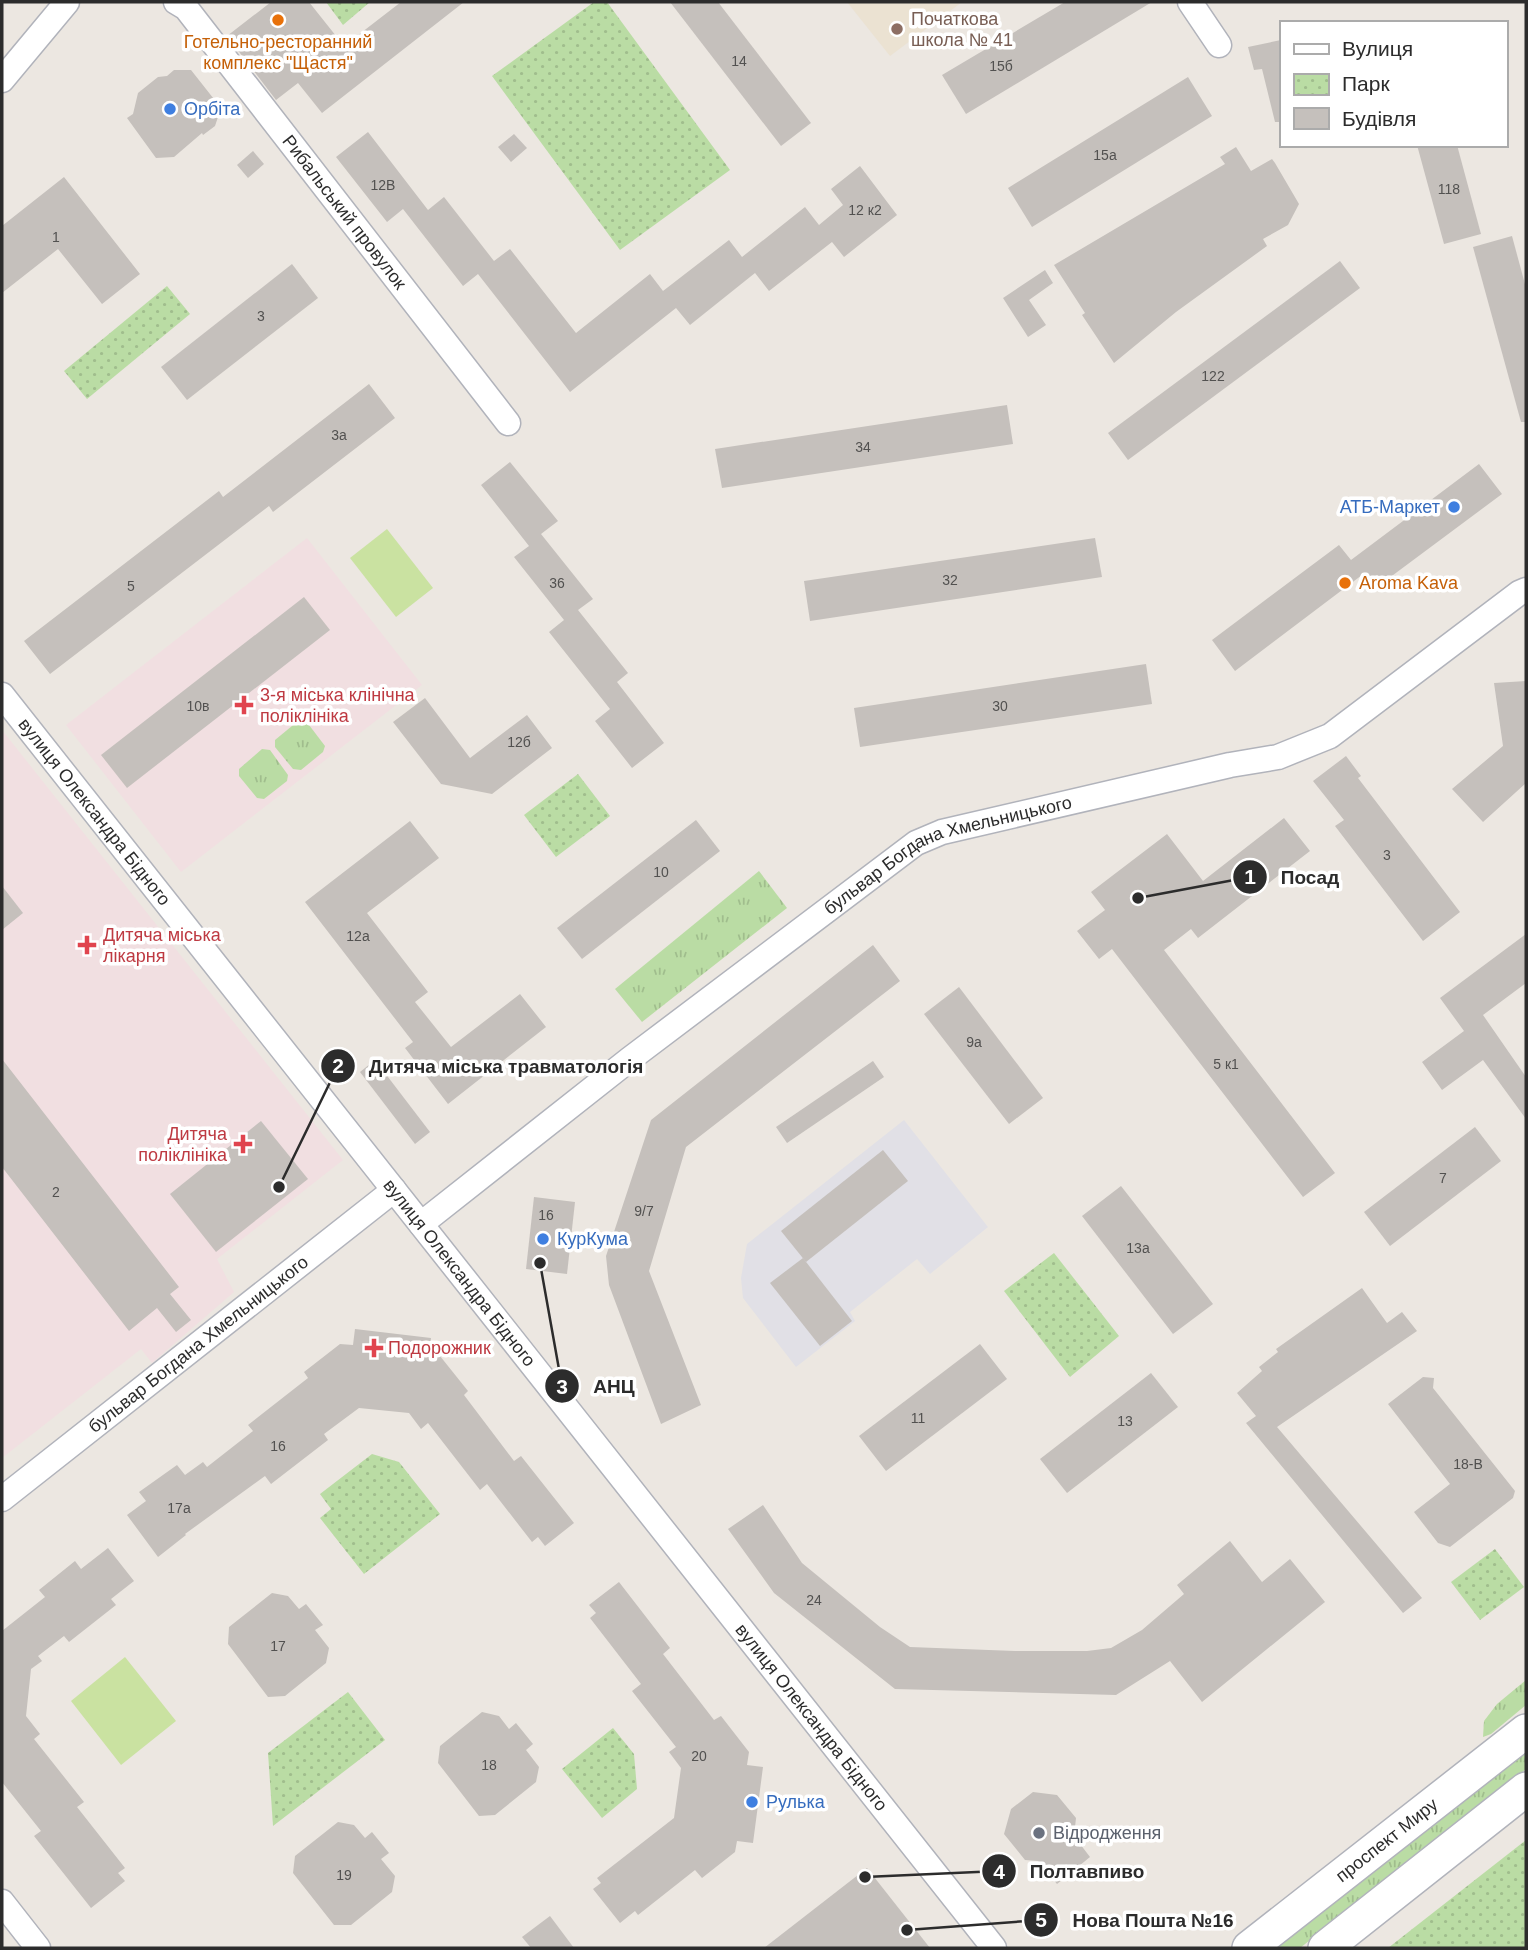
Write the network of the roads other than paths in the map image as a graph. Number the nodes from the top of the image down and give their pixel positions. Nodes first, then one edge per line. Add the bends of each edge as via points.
1 (68, 2) edge
2 (1190, 2) edge
3 (185, 4) edge
4 (1219, 45) dead end
5 (2, 80) edge
6 (508, 424) dead end
7 (1526, 590) edge
8 (2, 695) edge
9 (394, 1190) junction
10 (421, 1224) junction
11 (2, 1499) edge
12 (1526, 1731) edge
13 (1526, 1789) edge
14 (2, 1902) edge
15 (38, 1948) edge
16 (994, 1948) edge
17 (1249, 1948) edge
18 (1325, 1948) edge

1 - 5 street
2 - 4 street
3 - 6 street, Рибальський провулок
7 - 10 street, бульвар Богдана Хмельницького via 1330,736 1278,757 942,832 916,843
8 - 9 street, вулиця Олександра Бідного
9 - 10 street, вулиця Олександра Бідного
9 - 11 street, бульвар Богдана Хмельницького
10 - 16 street, вулиця Олександра Бідного
12 - 17 main road, проспект Миру
13 - 18 main road
14 - 15 street

